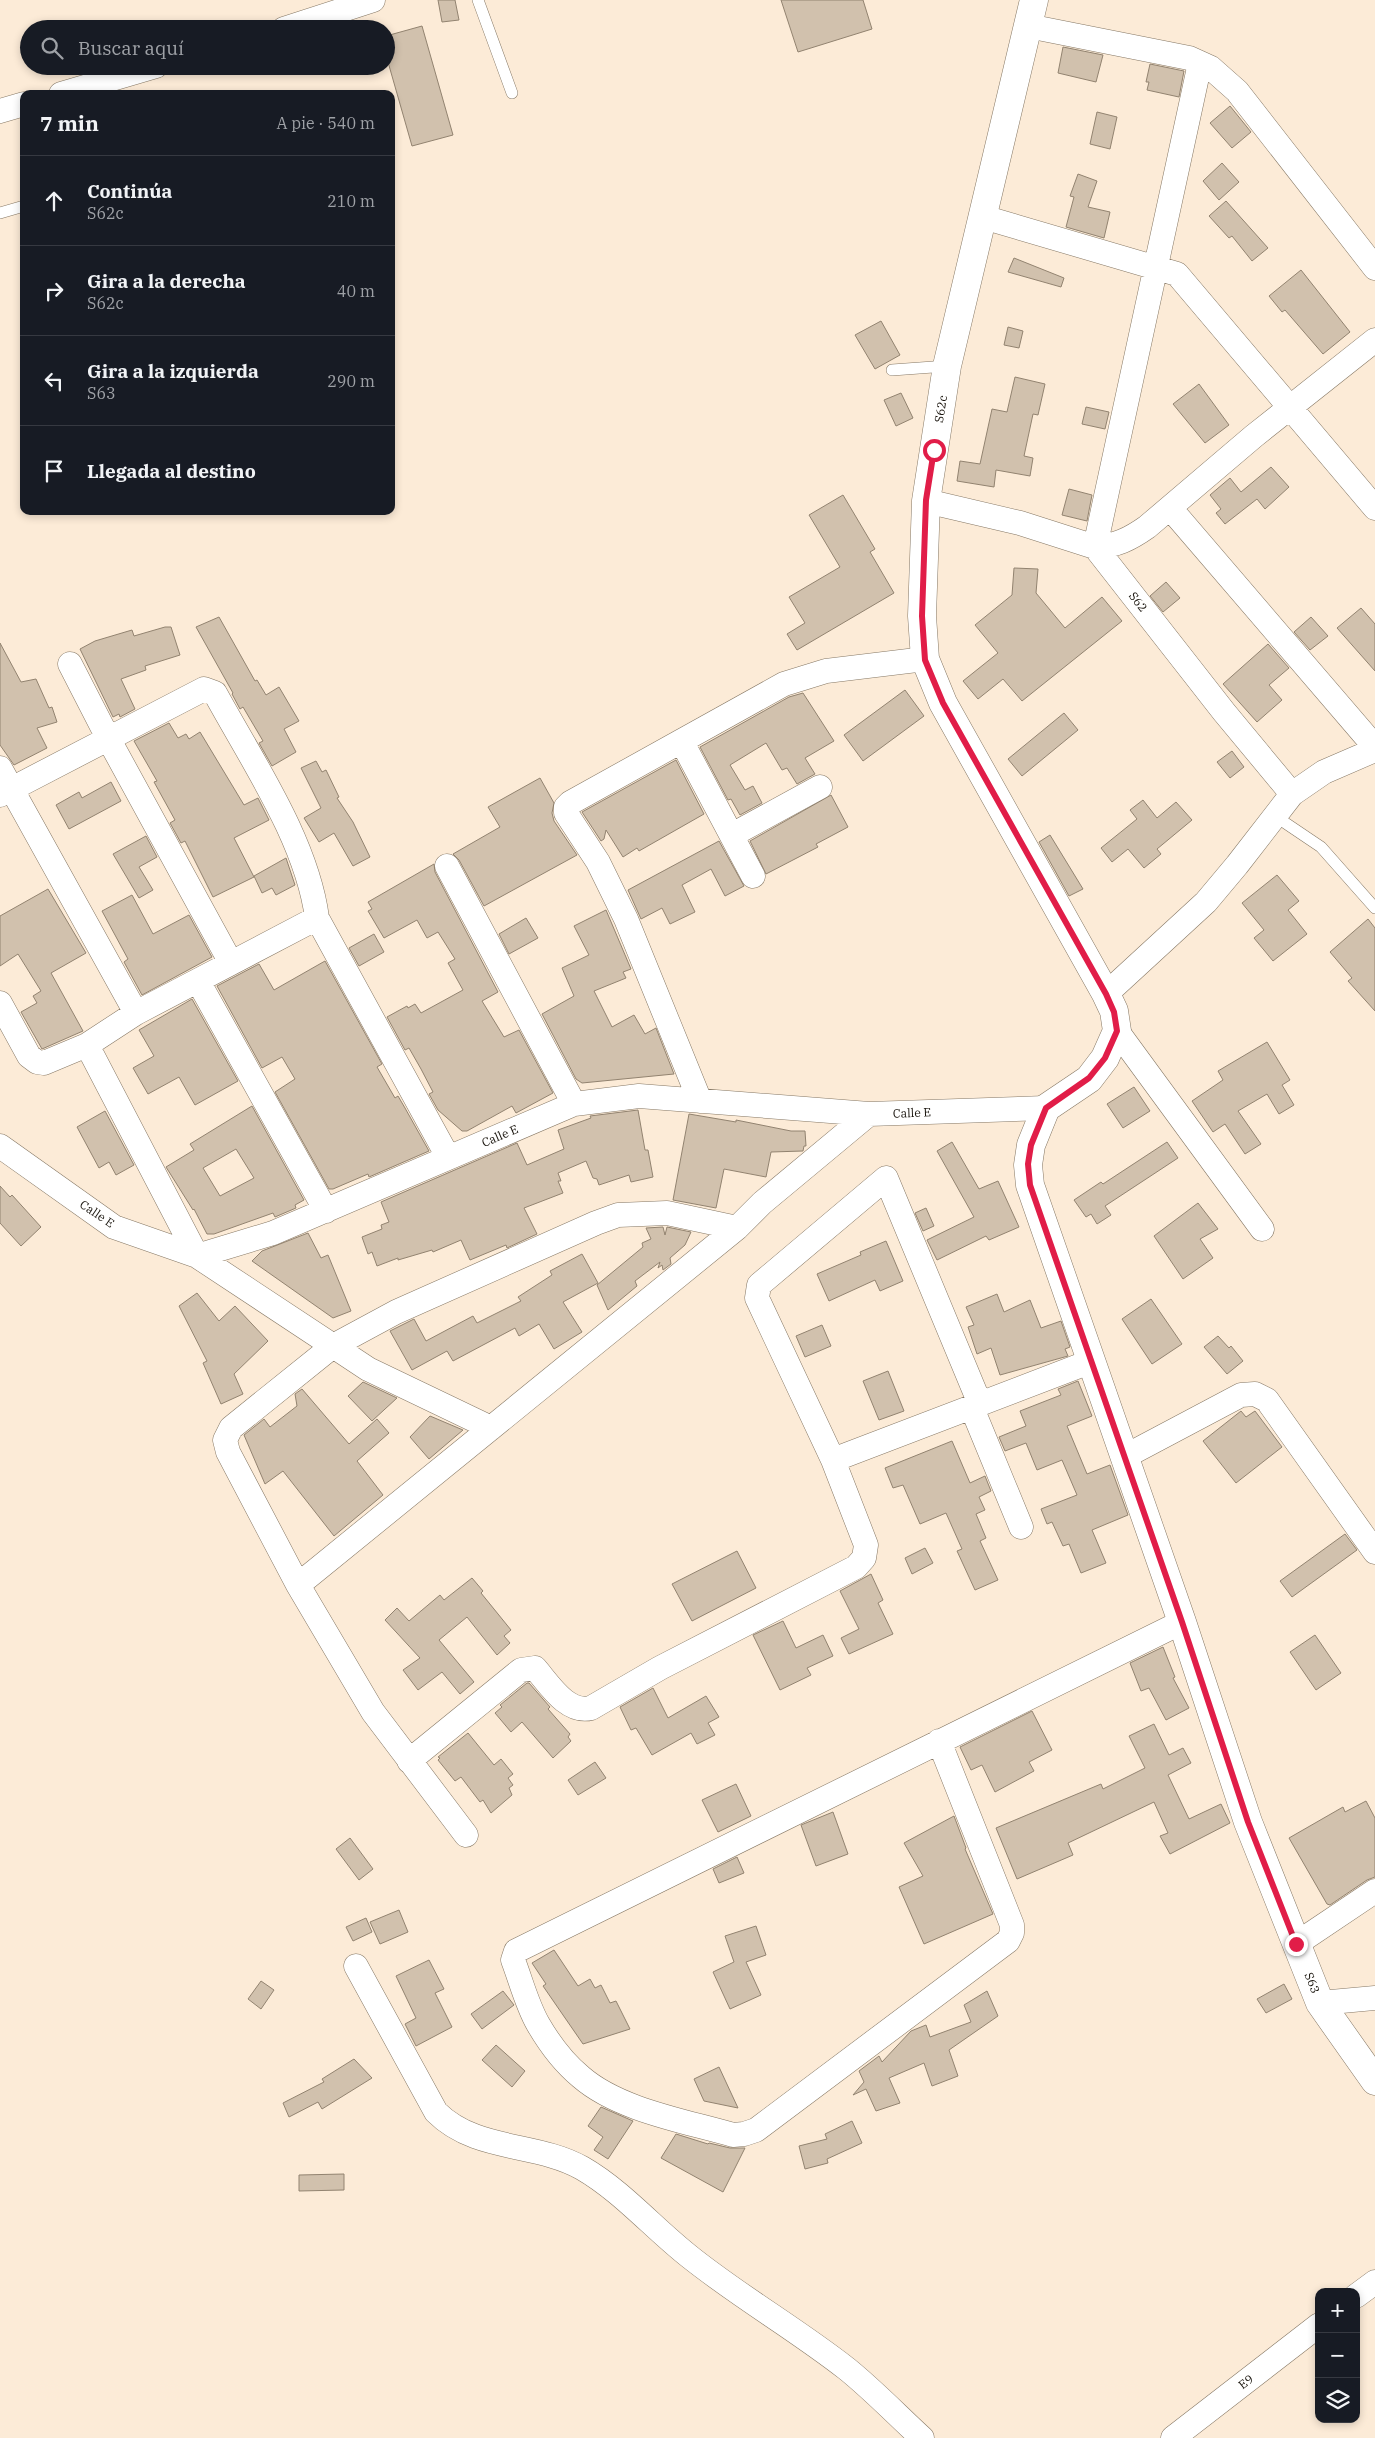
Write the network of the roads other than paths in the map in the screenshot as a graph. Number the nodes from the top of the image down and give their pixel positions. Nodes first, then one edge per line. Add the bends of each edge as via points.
1 (478, 0) edge
2 (359, 2) edge
3 (1031, 13) edge
4 (309, 20) edge
5 (1200, 63) junction
6 (125, 75) edge
7 (75, 90) edge
8 (512, 93) dead end
9 (20, 105) edge
10 (0, 111) edge
11 (20, 207) edge
12 (0, 213) edge
13 (983, 217) junction
14 (1156, 267) junction
15 (1375, 268) edge
16 (1375, 340) edge
17 (947, 366) junction
18 (892, 370) dead end
19 (1291, 407) junction
20 (926, 500) junction
21 (1170, 508) junction
22 (1375, 508) edge
23 (1095, 547) junction
24 (925, 660) junction
25 (70, 664) dead end
26 (108, 738) junction
27 (682, 742) junction
28 (1375, 748) edge
29 (0, 768) edge
30 (820, 787) dead end
31 (5, 792) edge
32 (1292, 794) junction
33 (1275, 816) junction
34 (732, 835) junction
35 (447, 866) dead end
36 (753, 876) dead end
37 (1375, 908) edge
38 (317, 918) junction
39 (231, 963) junction
40 (198, 981) junction
41 (1106, 994) junction
42 (0, 1003) edge
43 (136, 1013) junction
44 (1117, 1031) junction
45 (87, 1045) junction
46 (700, 1101) junction
47 (574, 1104) junction
48 (1046, 1108) junction
49 (869, 1114) junction
50 (0, 1146) edge
51 (448, 1158) junction
52 (326, 1212) junction
53 (737, 1228) junction
54 (1262, 1229) dead end
55 (197, 1256) junction
56 (333, 1346) junction
57 (1092, 1361) junction
58 (976, 1406) junction
59 (491, 1428) junction
60 (1124, 1457) junction
61 (833, 1460) junction
62 (1021, 1527) dead end
63 (1375, 1552) edge
64 (298, 1585) junction
65 (1182, 1622) junction
66 (939, 1741) junction
67 (409, 1761) junction
68 (466, 1835) dead end
69 (1375, 1892) edge
70 (1296, 1944) junction
71 (356, 1966) dead end
72 (1375, 1998) edge
73 (1320, 2003) junction
74 (1375, 2081) edge
75 (1375, 2282) edge
76 (1360, 2293) edge
77 (1315, 2328) edge
78 (922, 2438) edge
79 (1173, 2438) edge

1 - 8 lane
2 - 4 street
3 - 5 street
3 - 13 main road, S62c
5 - 14 street
5 - 15 street via 1211,68 1236,91
6 - 7 street
9 - 10 street
11 - 12 lane
13 - 14 street
13 - 17 main road, S62c
14 - 19 street via 1177,274
14 - 23 street
16 - 19 street
17 - 18 lane
17 - 20 main road, S62c
19 - 21 street
19 - 22 street
20 - 23 street via 1020,523
20 - 24 main road, S62c via 922,616
21 - 23 street via 1128,540 1113,546
21 - 28 street
23 - 32 street, S62
24 - 27 street via 866,665 804,676
24 - 41 main road, S62c via 943,703
25 - 26 street
26 - 31 street
26 - 38 street via 204,689 215,693 280,812 301,858
26 - 39 street
27 - 34 street
27 - 46 street via 570,803 566,814 598,862 626,919
28 - 32 street via 1324,772
29 - 31 street
30 - 34 street
31 - 43 street
32 - 33 street
33 - 37 lane via 1321,847
33 - 41 street via 1206,902
34 - 36 street
35 - 47 street
38 - 39 street
38 - 51 street
39 - 40 street
40 - 43 street
40 - 52 street
41 - 44 main road, S62c via 1114,1012
42 - 45 street via 29,1056 37,1062 44,1063
43 - 45 street
44 - 48 main road via 1105,1058 1089,1078
44 - 54 street
45 - 55 street
46 - 47 street, Calle E via 639,1096
46 - 49 street, Calle E
47 - 51 street, Calle E
48 - 49 street, Calle E
48 - 57 main road, S63 via 1031,1145 1028,1164 1030,1185
49 - 53 street via 762,1203
50 - 55 street, Calle E via 114,1227
51 - 52 street, Calle E
52 - 55 street, Calle E via 273,1233
53 - 56 street via 667,1213 618,1215 396,1312
53 - 59 street
55 - 56 street
56 - 59 street via 368,1368
56 - 64 street via 231,1428 225,1440 228,1452
57 - 58 street
57 - 60 main road, S63
58 - 61 street
58 - 61 street via 886,1178 759,1285 756,1291
58 - 62 street
59 - 64 street
60 - 63 street via 1241,1394 1255,1394 1267,1400 1294,1435
60 - 65 main road, S63
61 - 67 street via 866,1545 864,1558 856,1567 660,1668 591,1708 578,1709 560,1698 535,1668 521,1670
64 - 67 street via 373,1712
65 - 66 street
65 - 70 main road, S63 via 1248,1822
66 - 66 street via 516,1951 513,1960 537,2022 557,2052 581,2078 607,2095 658,2114 733,2135 744,2134 756,2130 1008,1941 1012,1925
67 - 68 street
69 - 70 street
70 - 73 main road, S63
71 - 78 street via 436,2112 447,2123 492,2143 564,2159 583,2169 689,2256 847,2369
72 - 73 street
73 - 74 main road, S63
75 - 76 street
77 - 79 street, E9

